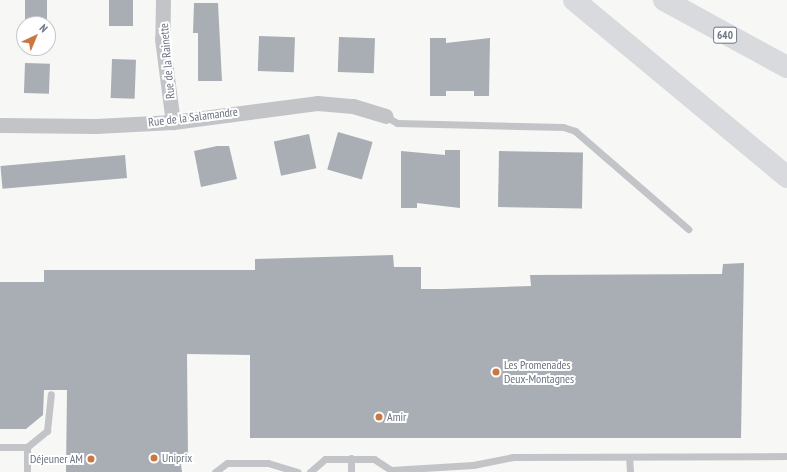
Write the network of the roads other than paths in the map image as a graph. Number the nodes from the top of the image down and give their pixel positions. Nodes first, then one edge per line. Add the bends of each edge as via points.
1 (163, 0) edge
2 (574, 0) edge
3 (664, 0) edge
4 (787, 67) edge
5 (385, 116) joint
6 (173, 122) junction
7 (0, 124) edge
8 (787, 177) edge
9 (688, 229) dead end
10 (52, 394) dead end
11 (0, 447) edge
12 (27, 447) junction
13 (787, 456) edge
14 (629, 457) junction
15 (351, 458) junction
16 (27, 472) edge
17 (215, 472) edge
18 (298, 472) edge
19 (310, 472) edge
20 (351, 472) edge
21 (630, 472) edge

1 - 6 street, Rue de la Rainette via 162,39
2 - 8 highway
3 - 4 highway, 640
5 - 6 street, Rue de la Salamandre via 353,106 317,103
5 - 9 lane via 397,123 563,127 575,131
6 - 7 street, Rue de la Salamandre via 96,126
10 - 12 lane via 47,431
11 - 12 lane
12 - 16 lane
13 - 14 lane
14 - 15 lane via 513,457 473,465 391,470 374,459
14 - 21 lane
15 - 19 lane via 324,459
15 - 20 lane
17 - 18 lane via 227,462 268,463

